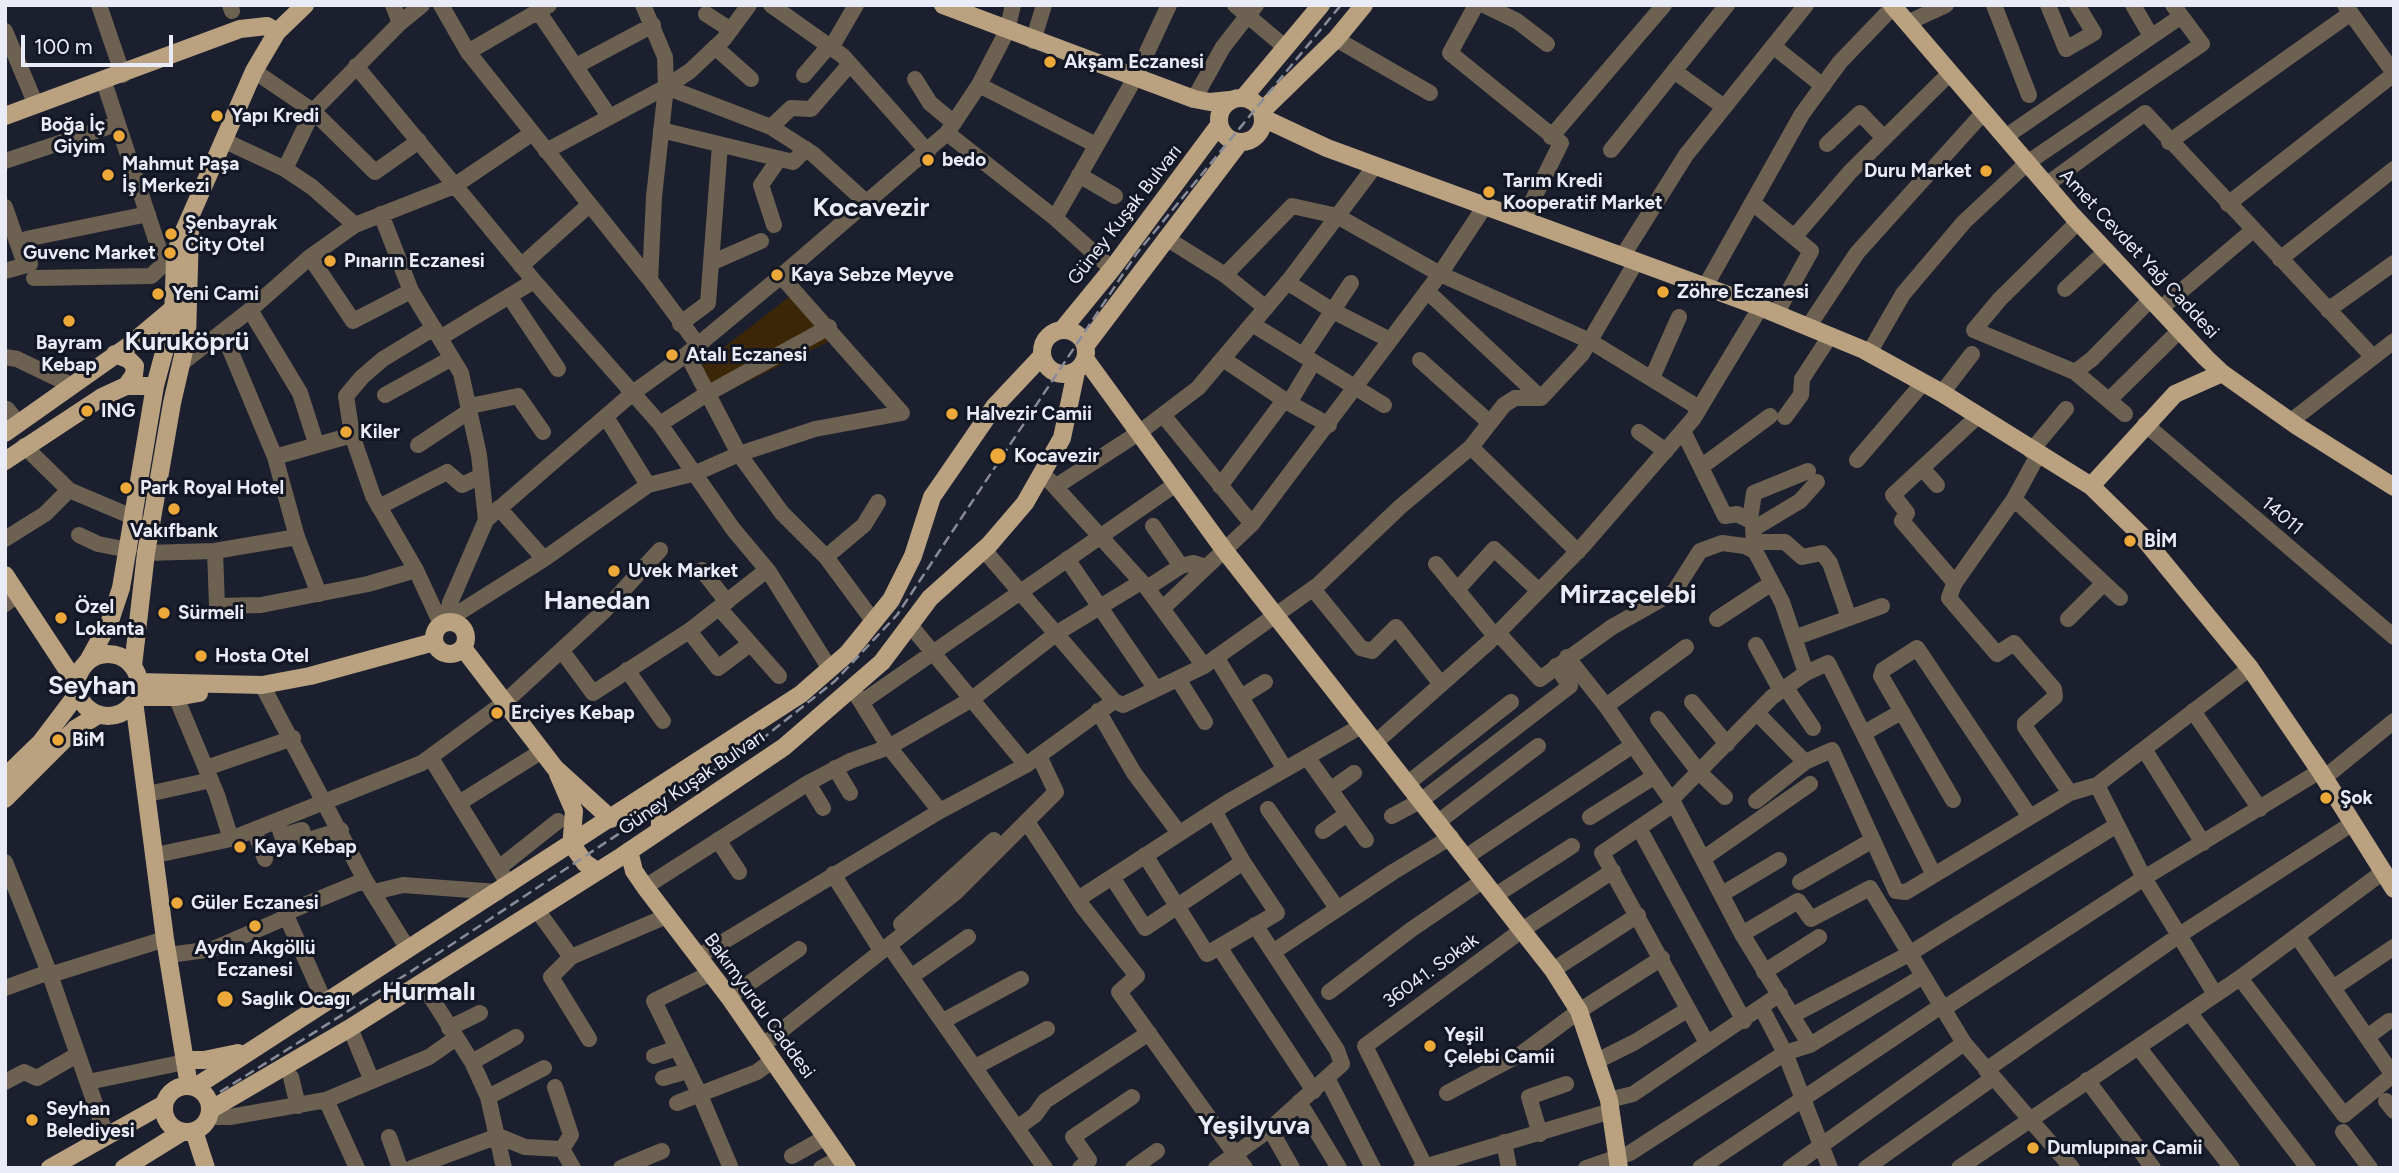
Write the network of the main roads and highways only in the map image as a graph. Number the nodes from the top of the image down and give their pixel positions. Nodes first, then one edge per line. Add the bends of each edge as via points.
1 (305, 5) edge
2 (943, 5) edge
3 (1321, 5) edge
4 (1363, 5) edge
5 (1892, 6) edge
6 (277, 32) junction
7 (1237, 99) junction
8 (1211, 111) junction
9 (5, 115) edge
10 (1265, 122) junction
11 (1240, 142) junction
12 (190, 220) junction
13 (175, 307) junction
14 (1062, 330) junction
15 (116, 354) junction
16 (1042, 356) junction
17 (1082, 359) junction
18 (2222, 373) junction
19 (126, 386) junction
20 (155, 386) junction
21 (12, 428) edge
22 (5, 461) edge
23 (2091, 486) junction
24 (2394, 487) edge
25 (138, 551) junction
26 (5, 575) edge
27 (11, 600) edge
28 (434, 642) junction
29 (463, 648) junction
30 (88, 661) junction
31 (226, 685) junction
32 (135, 687) junction
33 (77, 688) junction
34 (98, 715) junction
35 (555, 768) junction
36 (5, 777) edge
37 (645, 798) junction
38 (5, 799) edge
39 (611, 820) junction
40 (660, 830) junction
41 (573, 844) junction
42 (623, 855) junction
43 (597, 871) junction
44 (2394, 889) edge
45 (252, 1049) junction
46 (183, 1056) junction
47 (192, 1086) junction
48 (166, 1099) junction
49 (209, 1113) junction
50 (188, 1131) junction
51 (1618, 1162) edge
52 (844, 1163) edge
53 (50, 1168) edge
54 (124, 1168) edge
55 (206, 1168) edge

1 - 6 main road
2 - 8 main road
3 - 7 main road
4 - 10 main road
5 - 18 main road, Amet Cevdet Yağ Caddesi via 2078,222
6 - 9 main road via 267,26 240,29
6 - 12 main road via 258,64
7 - 8 main road
7 - 10 main road via 1252,100
8 - 11 main road via 1227,137
8 - 14 main road, Güney Kuşak Bulvarı via 1112,269
10 - 11 main road via 1247,141
10 - 23 main road via 1869,352
11 - 17 main road, Güney Kuşak Bulvarı
12 - 13 main road via 175,259
12 - 25 main road via 189,317 182,363
13 - 15 main road
13 - 20 main road
14 - 16 main road via 1044,342
14 - 17 main road via 1076,333
15 - 19 main road via 135,366
15 - 21 main road
16 - 17 main road via 1055,373
16 - 37 main road, Güney Kuşak Bulvarı via 994,407 932,497 913,556 874,622 801,694
17 - 40 main road, Güney Kuşak Bulvarı via 1062,438 1025,503 984,550 930,598 857,695
17 - 51 main road via 1275,616 1553,970 1579,1011 1610,1106
18 - 23 main road via 2175,394
18 - 24 main road, Amet Cevdet Yağ Caddesi
19 - 20 main road
19 - 22 main road
20 - 25 main road via 135,518
23 - 44 main road via 2141,535 2250,668
25 - 30 main road
25 - 32 main road
26 - 27 main road
27 - 33 main road
28 - 29 main road via 439,651 449,655
28 - 29 main road via 435,632 447,623 465,631
28 - 31 main road via 322,673 262,685
29 - 35 main road
30 - 32 main road via 112,654
30 - 33 main road via 78,673
31 - 32 main road
31 - 32 main road via 176,697
32 - 34 main road via 118,714
32 - 46 main road
33 - 34 main road via 82,703
33 - 36 main road via 41,742
34 - 38 main road via 75,729
35 - 39 main road
35 - 41 main road via 574,811
37 - 39 main road, Güney Kuşak Bulvarı
37 - 40 main road via 655,802 660,811
39 - 41 main road, Güney Kuşak Bulvarı
40 - 42 main road, Güney Kuşak Bulvarı
41 - 43 main road via 585,863
41 - 45 main road, Güney Kuşak Bulvarı
42 - 43 main road, Güney Kuşak Bulvarı
42 - 52 main road, Bakımyurdu Caddesi
43 - 49 main road, Güney Kuşak Bulvarı
45 - 46 main road via 204,1060
45 - 47 main road, Güney Kuşak Bulvarı
46 - 47 main road
46 - 48 main road
47 - 48 main road via 175,1088
47 - 49 main road via 206,1096
48 - 50 main road via 165,1118
48 - 53 main road
49 - 50 main road
50 - 54 main road
50 - 55 main road

